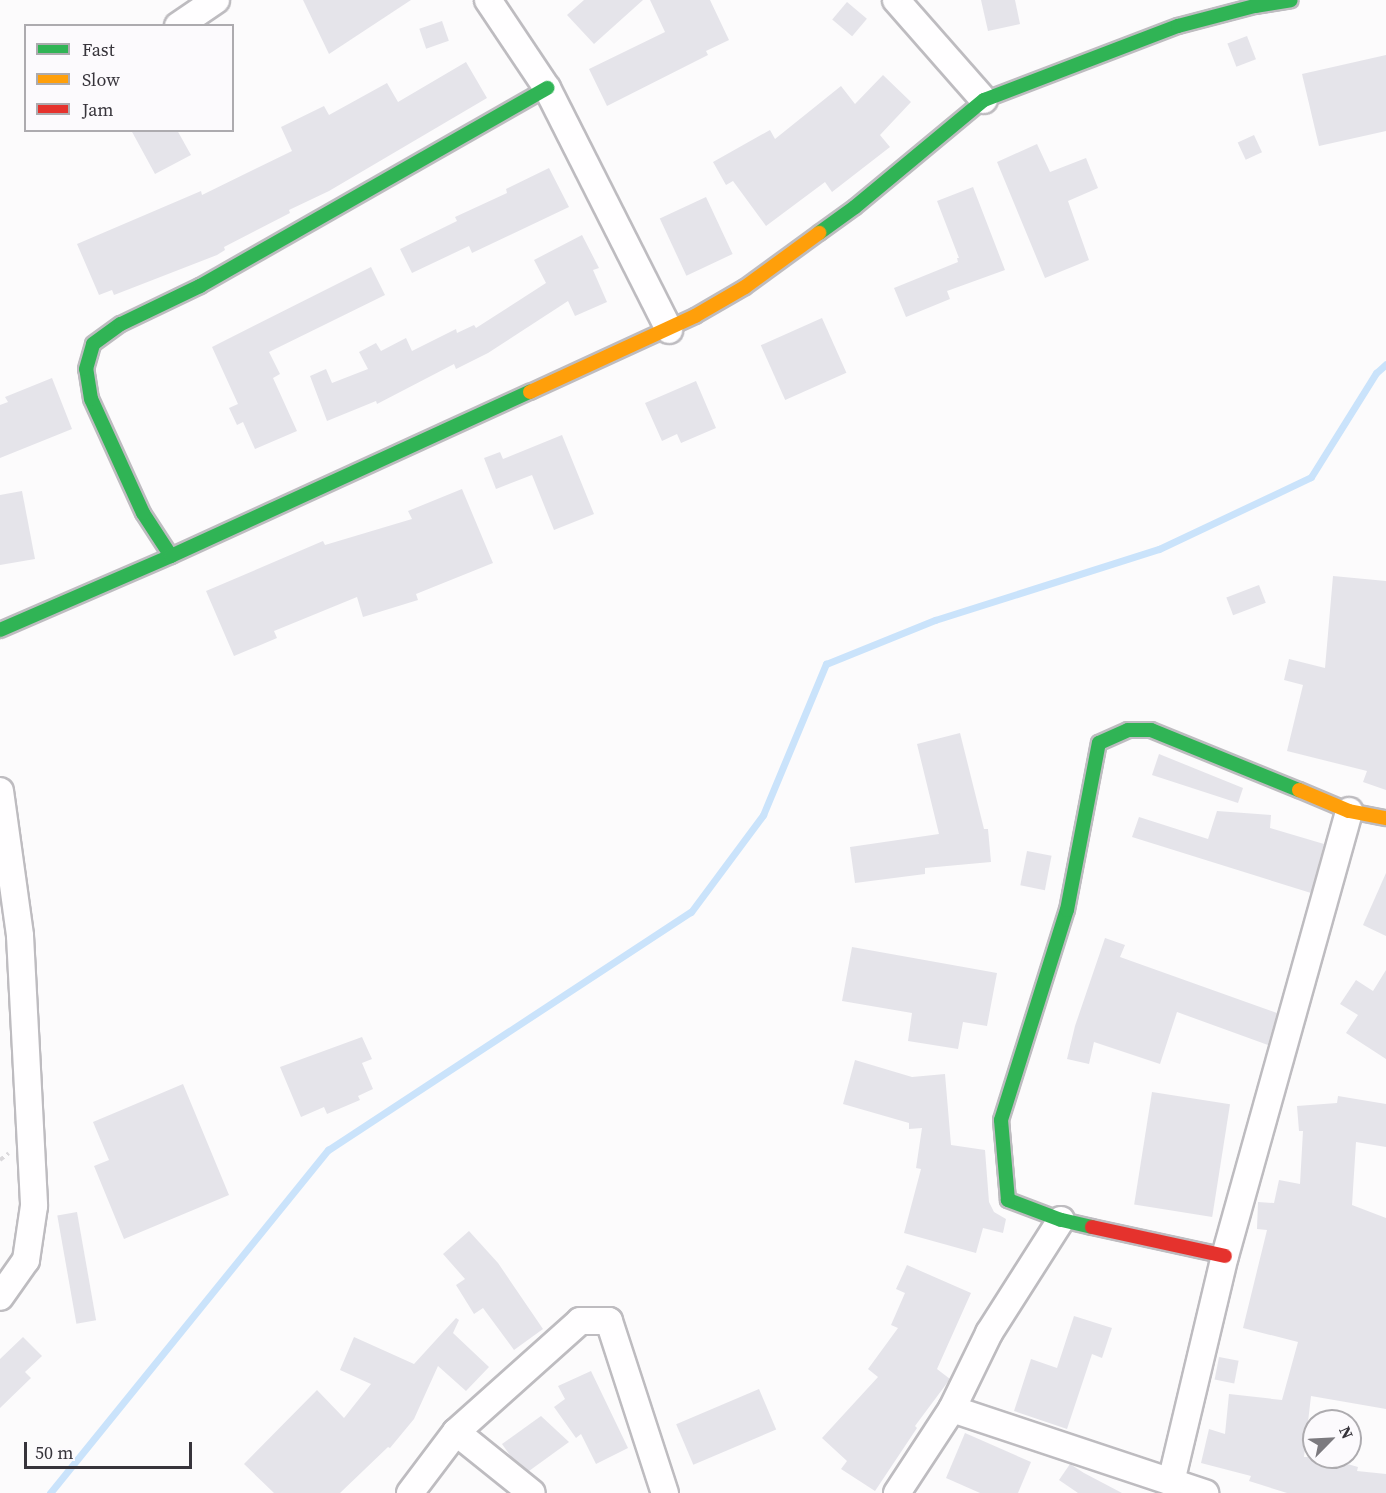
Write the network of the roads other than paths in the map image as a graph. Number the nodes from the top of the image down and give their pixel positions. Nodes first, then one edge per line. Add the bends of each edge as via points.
1 (216, 0) edge
2 (488, 0) edge
3 (896, 0) edge
4 (1291, 0) edge
5 (181, 24) edge
6 (547, 88) junction
7 (984, 100) junction
8 (669, 330) junction
9 (171, 556) junction
10 (0, 630) edge
11 (0, 791) edge
12 (1349, 811) junction
13 (1386, 818) edge
14 (1061, 1220) junction
15 (1225, 1256) junction
16 (0, 1296) edge
17 (952, 1409) junction
18 (456, 1432) junction
19 (1171, 1482) junction
20 (410, 1493) edge
21 (532, 1493) edge
22 (665, 1493) edge
23 (897, 1493) edge
24 (1205, 1493) edge

1 - 5 street
2 - 6 street
3 - 7 street
4 - 7 street via 1178,26
6 - 8 street
6 - 9 street via 200,286 121,324 93,344 86,369 91,399 143,513
7 - 8 street via 846,214 745,287
8 - 9 street
9 - 10 street
11 - 16 street via 20,936 34,1206 26,1260
12 - 13 street
12 - 14 street via 1151,730 1128,730 1099,743 1067,910 1001,1120 1008,1200
12 - 15 street
14 - 15 street
14 - 17 street via 989,1333
15 - 19 street
17 - 19 street
17 - 23 street
18 - 20 street
18 - 21 street
18 - 22 street via 580,1321 609,1321
19 - 24 street

